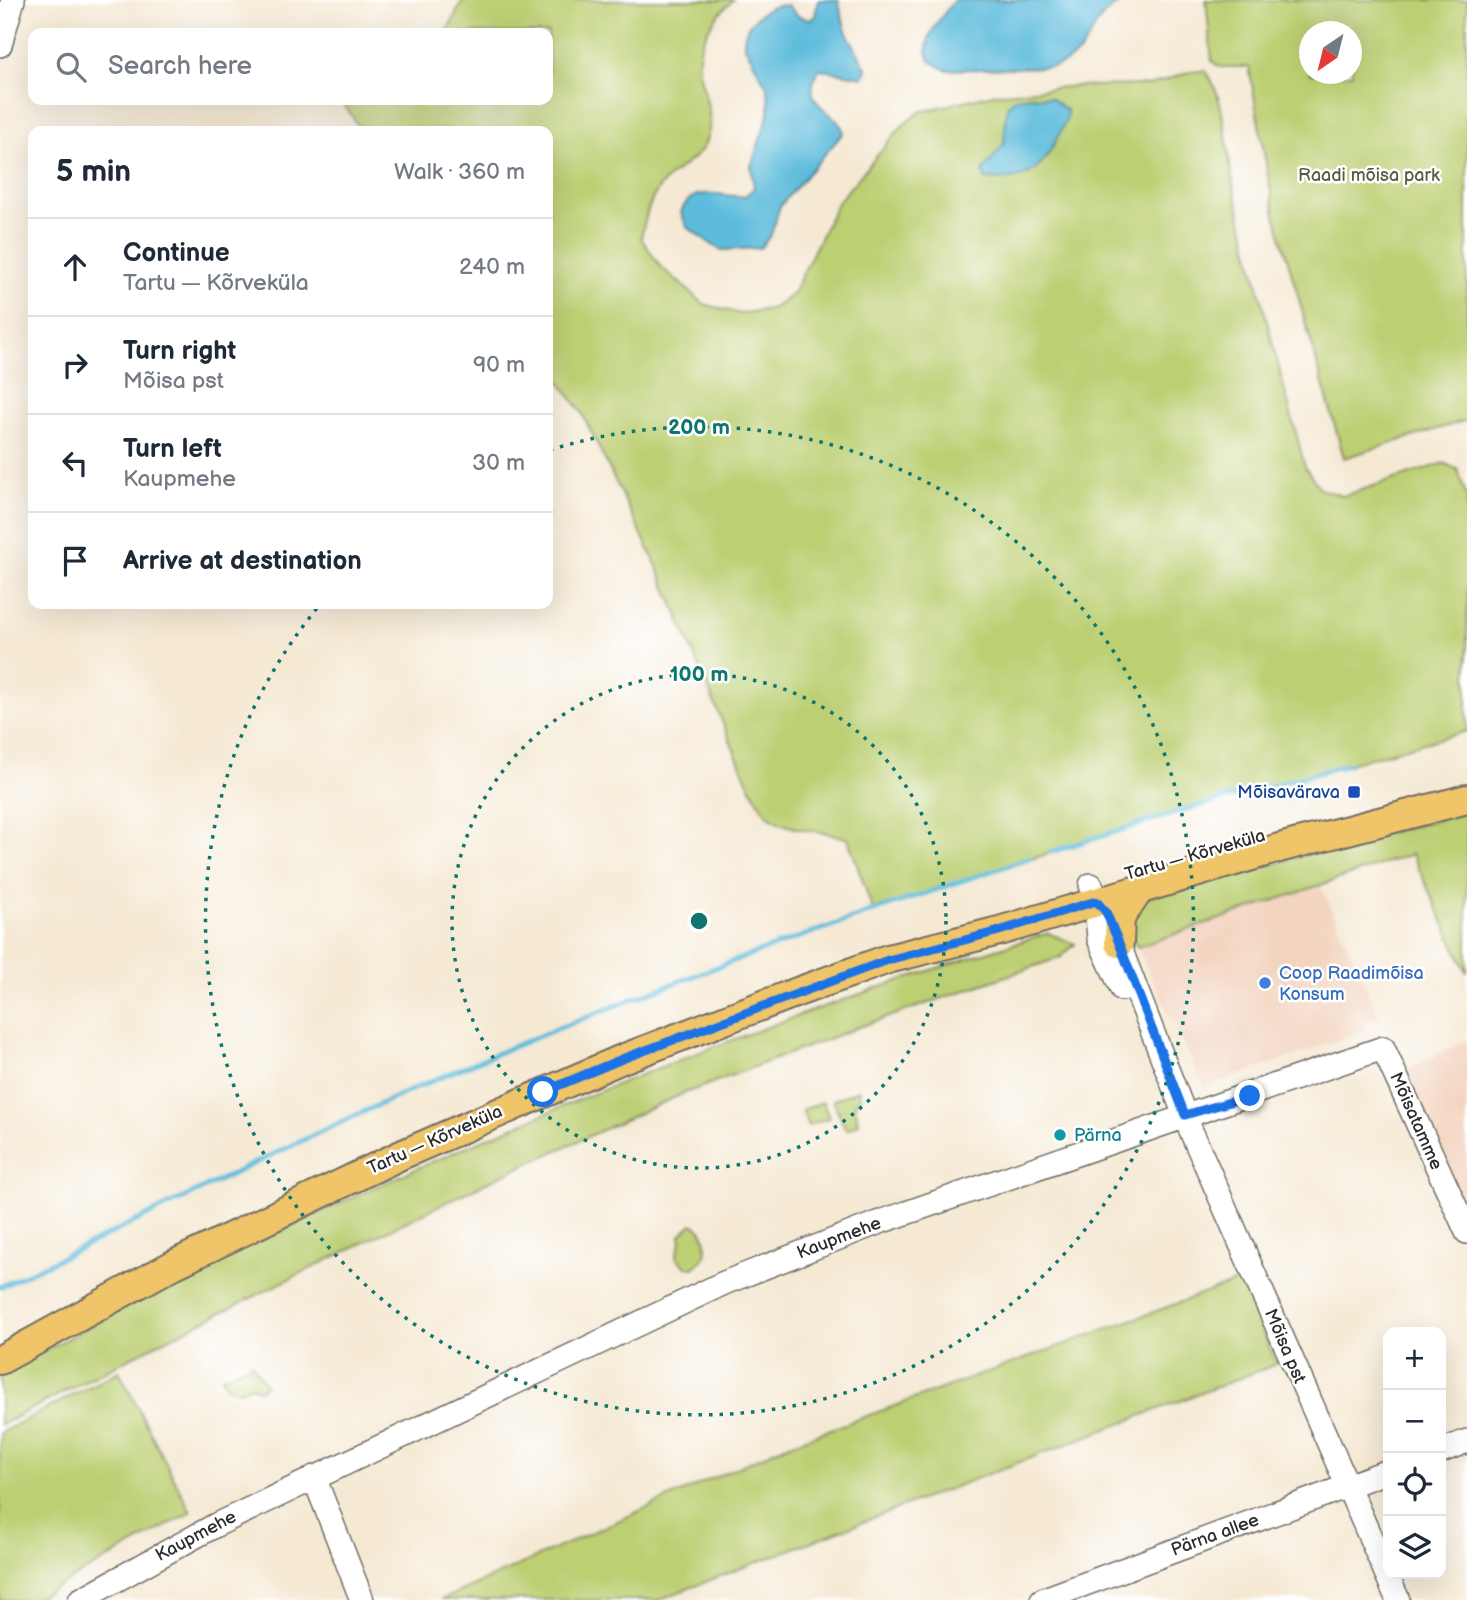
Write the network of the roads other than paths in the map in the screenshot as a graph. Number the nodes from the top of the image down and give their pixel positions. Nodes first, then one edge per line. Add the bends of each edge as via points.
1 (13, 0) edge
2 (0, 45) edge
3 (1467, 780) edge
4 (1467, 799) edge
5 (1140, 889) junction
6 (1094, 893) junction
7 (1119, 943) junction
8 (1383, 1048) joint
9 (1175, 1091) junction
10 (1185, 1115) junction
11 (1467, 1232) edge
12 (0, 1360) edge
13 (1467, 1441) edge
14 (1446, 1449) edge
15 (1383, 1473) edge
16 (314, 1477) junction
17 (1346, 1487) junction
18 (80, 1600) edge
19 (362, 1600) edge
20 (1042, 1600) edge
21 (1398, 1600) edge

1 - 2 street
3 - 6 main road, Tartu — Kõrveküla
4 - 5 main road, Tartu — Kõrveküla
5 - 6 main road, Tartu — Kõrveküla
5 - 7 main road via 1120,918
6 - 7 street, Mõisa pst
6 - 9 street, Mõisa pst via 1099,939 1152,1053
6 - 12 main road, Tartu — Kõrveküla via 999,931 888,960 622,1059 401,1155 173,1265
7 - 9 street, Mõisa pst
8 - 10 street, Kaupmehe
8 - 11 street, Mõisatamme
9 - 10 street, Mõisa pst
10 - 16 street, Kaupmehe via 877,1223 724,1283
10 - 17 street, Mõisa pst
13 - 14 street
15 - 17 street, Pärna allee
16 - 18 street, Kaupmehe
16 - 19 street
17 - 20 street, Pärna allee
17 - 21 street, Mõisa pst

